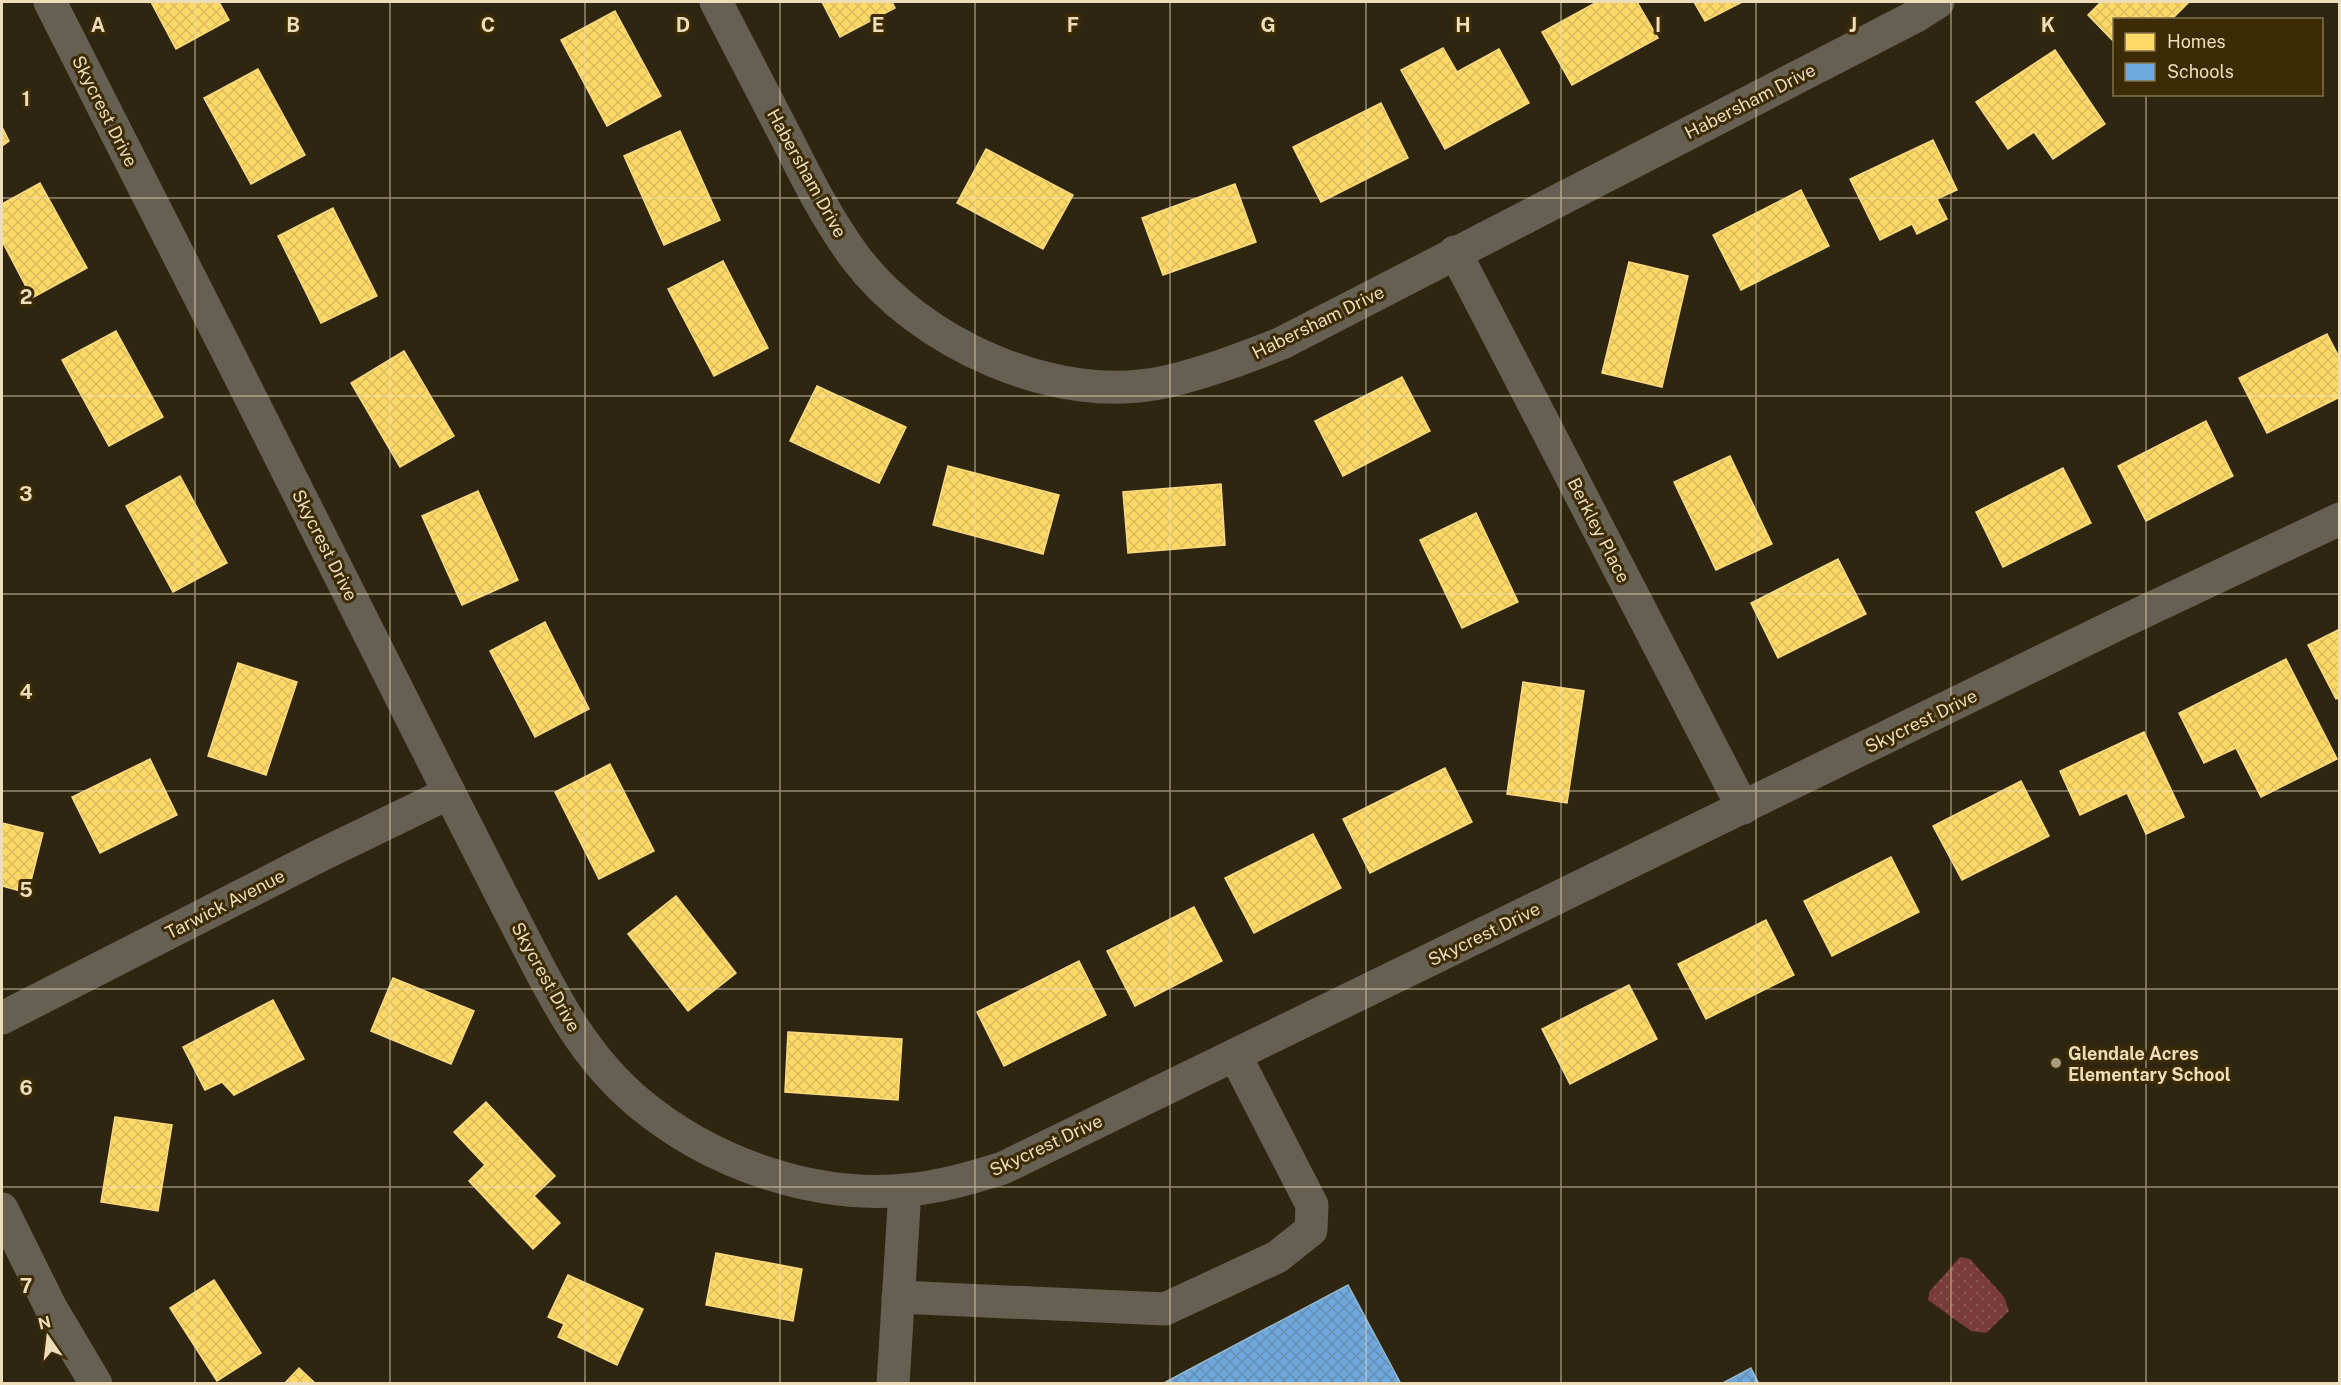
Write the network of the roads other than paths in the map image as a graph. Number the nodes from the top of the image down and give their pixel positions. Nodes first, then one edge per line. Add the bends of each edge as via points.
1 (50, 2) edge
2 (716, 2) edge
3 (1938, 2) edge
4 (1455, 252) junction
5 (2340, 519) edge
6 (449, 793) junction
7 (1743, 808) junction
8 (2, 1018) edge
9 (1235, 1055) junction
10 (905, 1190) junction
11 (2, 1209) edge
12 (898, 1297) junction
13 (96, 1383) edge
14 (893, 1383) edge

1 - 6 street, Skycrest Drive
2 - 4 street, Habersham Drive via 823,210 856,259 924,323 967,350 1013,370 1062,383 1113,387 1163,382 1282,343
3 - 4 street, Habersham Drive
4 - 7 street, Berkley Place
5 - 7 street, Skycrest Drive
6 - 8 street, Tarwick Avenue
6 - 10 street, Skycrest Drive via 566,1019 596,1060 638,1102 679,1132 731,1160 795,1181 854,1190
7 - 9 street, Skycrest Drive
9 - 10 street, Skycrest Drive via 1003,1168 955,1183
9 - 12 street via 1312,1205 1311,1230 1277,1257 1165,1309
10 - 12 street
11 - 13 street via 51,1308
12 - 14 street

